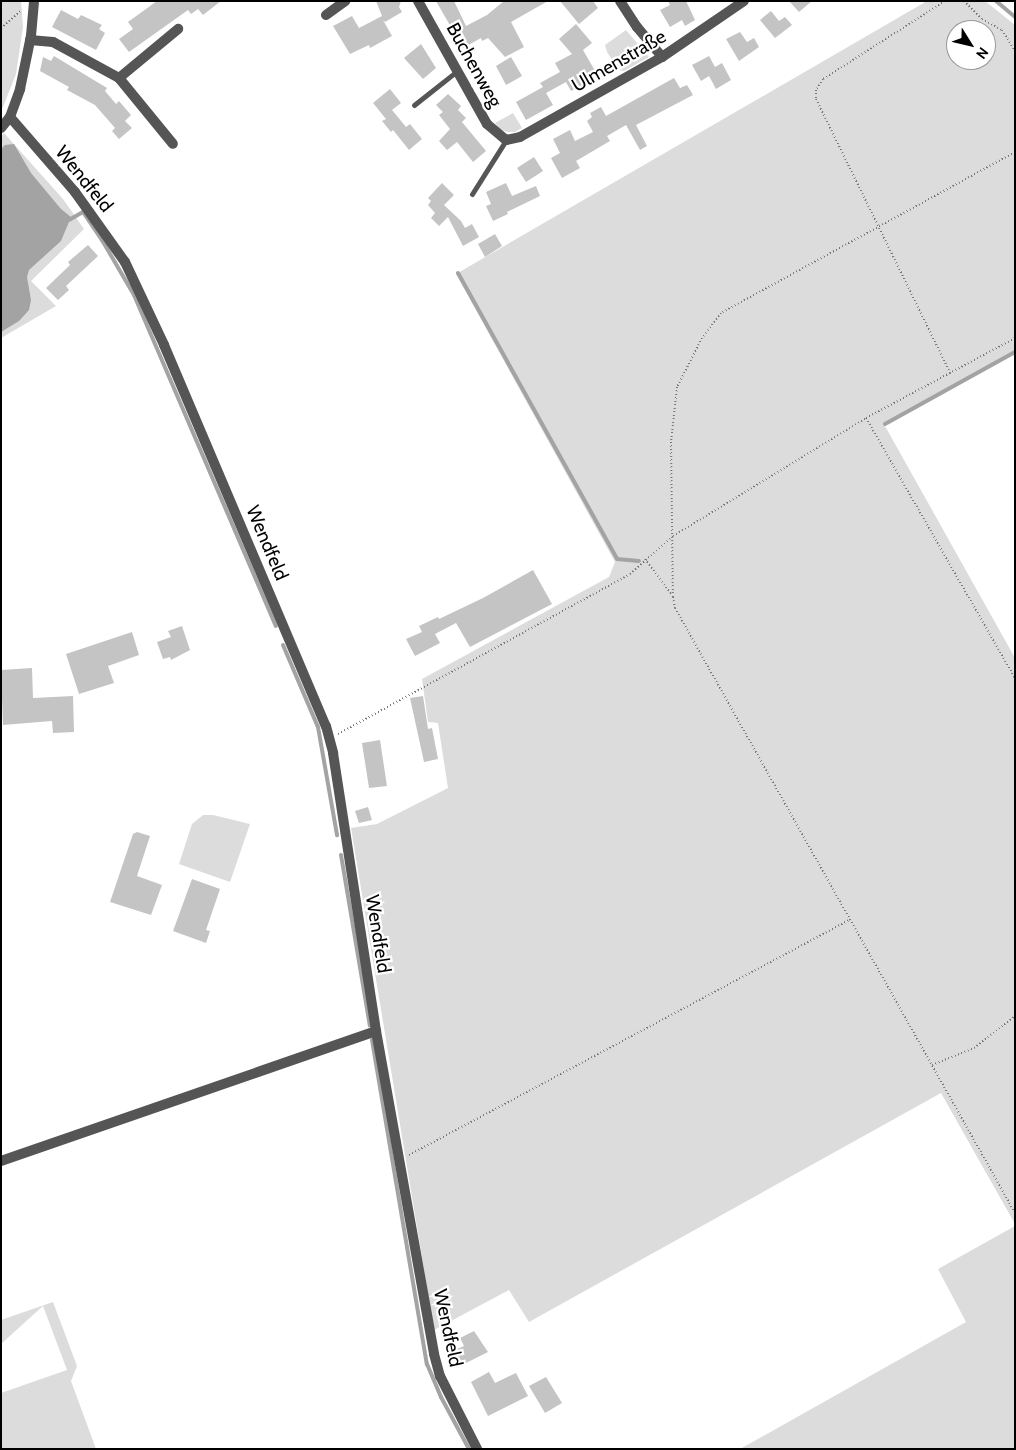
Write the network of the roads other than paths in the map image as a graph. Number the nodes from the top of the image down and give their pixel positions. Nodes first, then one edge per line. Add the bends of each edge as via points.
1 (345, 1) edge
2 (418, 1) edge
3 (620, 1) edge
4 (744, 1) edge
5 (34, 2) edge
6 (326, 15) dead end
7 (178, 30) dead end
8 (30, 40) junction
9 (662, 57) junction
10 (457, 70) junction
11 (119, 78) junction
12 (414, 105) dead end
13 (10, 117) junction
14 (1, 128) edge
15 (506, 140) junction
16 (173, 144) dead end
17 (472, 194) dead end
18 (376, 1030) junction
19 (1, 1161) edge
20 (478, 1449) edge

1 - 6 street
2 - 10 street, Buchenweg
3 - 9 street
4 - 9 street, Ulmenstraße
5 - 8 street
7 - 11 street
8 - 11 street via 53,42
8 - 13 street
9 - 15 street, Ulmenstraße via 520,137
10 - 12 lane
10 - 15 street, Buchenweg via 486,124
11 - 16 street
13 - 14 street
13 - 18 street, Wendfeld via 75,192 124,262 164,345 326,726
15 - 17 lane
18 - 19 street
18 - 20 street, Wendfeld via 438,1368 450,1399

